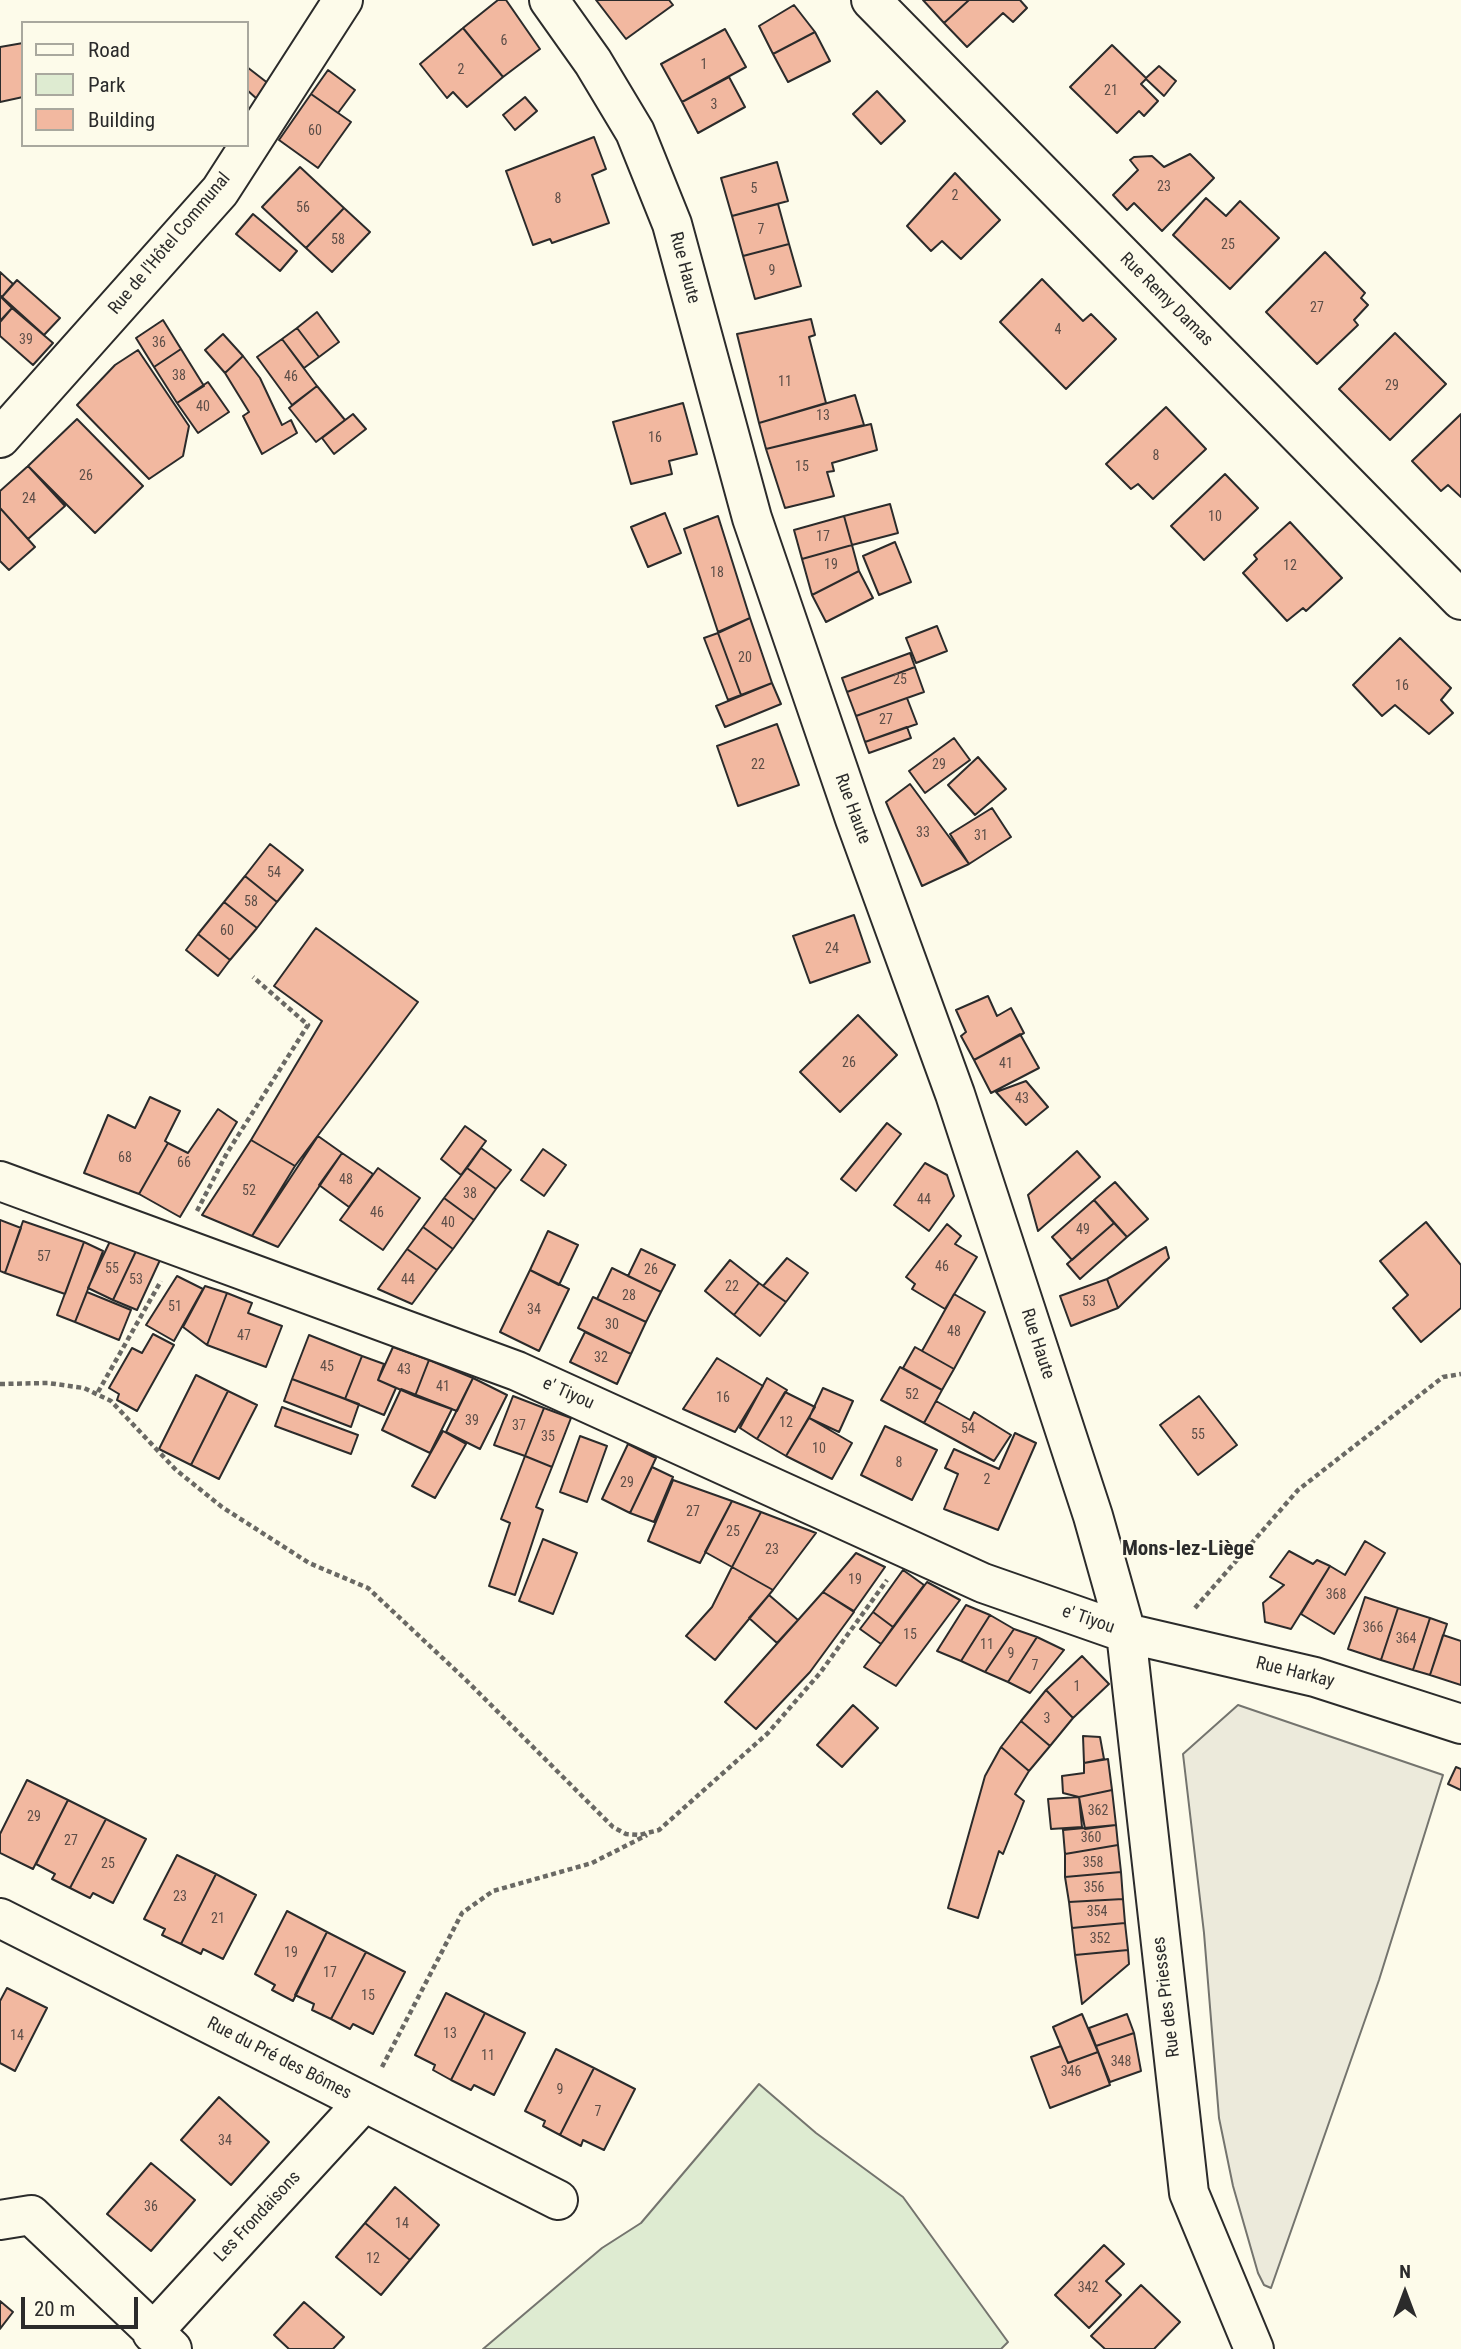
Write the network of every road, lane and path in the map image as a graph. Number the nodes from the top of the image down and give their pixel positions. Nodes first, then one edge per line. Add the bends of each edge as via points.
1 (343, 0) edge
2 (549, 0) edge
3 (871, 0) edge
4 (0, 438) edge
5 (1461, 600) edge
6 (253, 977) dead end
7 (0, 1181) edge
8 (179, 1247) junction
9 (1461, 1374) edge
10 (0, 1384) edge
11 (97, 1392) junction
12 (909, 1548) junction
13 (1126, 1633) junction
14 (1164, 1643) junction
15 (1461, 1724) edge
16 (648, 1835) junction
17 (0, 1918) edge
18 (364, 2102) junction
19 (558, 2200) dead end
20 (0, 2220) edge
21 (162, 2341) edge
22 (1254, 2349) edge

1 - 4 street, Rue de l'Hôtel Communal via 220,191
2 - 13 street, Rue Haute via 635,132 672,224 752,517 960,1107
3 - 5 street, Rue Remy Damas
6 - 8 path via 308,1025 227,1153
7 - 8 street, e' Tiyou
8 - 11 path
8 - 12 street, e' Tiyou via 517,1371
9 - 14 path via 1443,1377 1298,1490
10 - 11 path via 48,1383
11 - 16 path via 176,1470 231,1513 309,1563 368,1588 613,1827 626,1834
12 - 13 street, e' Tiyou via 984,1583
12 - 16 path via 820,1673 768,1733
13 - 14 street, Rue Harkay
13 - 22 street, Rue des Priesses via 1189,2193
14 - 15 street, Rue Harkay via 1315,1676
16 - 18 path via 592,1863 493,1891 462,1913
17 - 18 street, Rue du Pré des Bômes
18 - 19 street, Rue du Pré des Bômes
18 - 21 street, Les Frondaisons
20 - 21 street, Les Frondaisons via 31,2216

